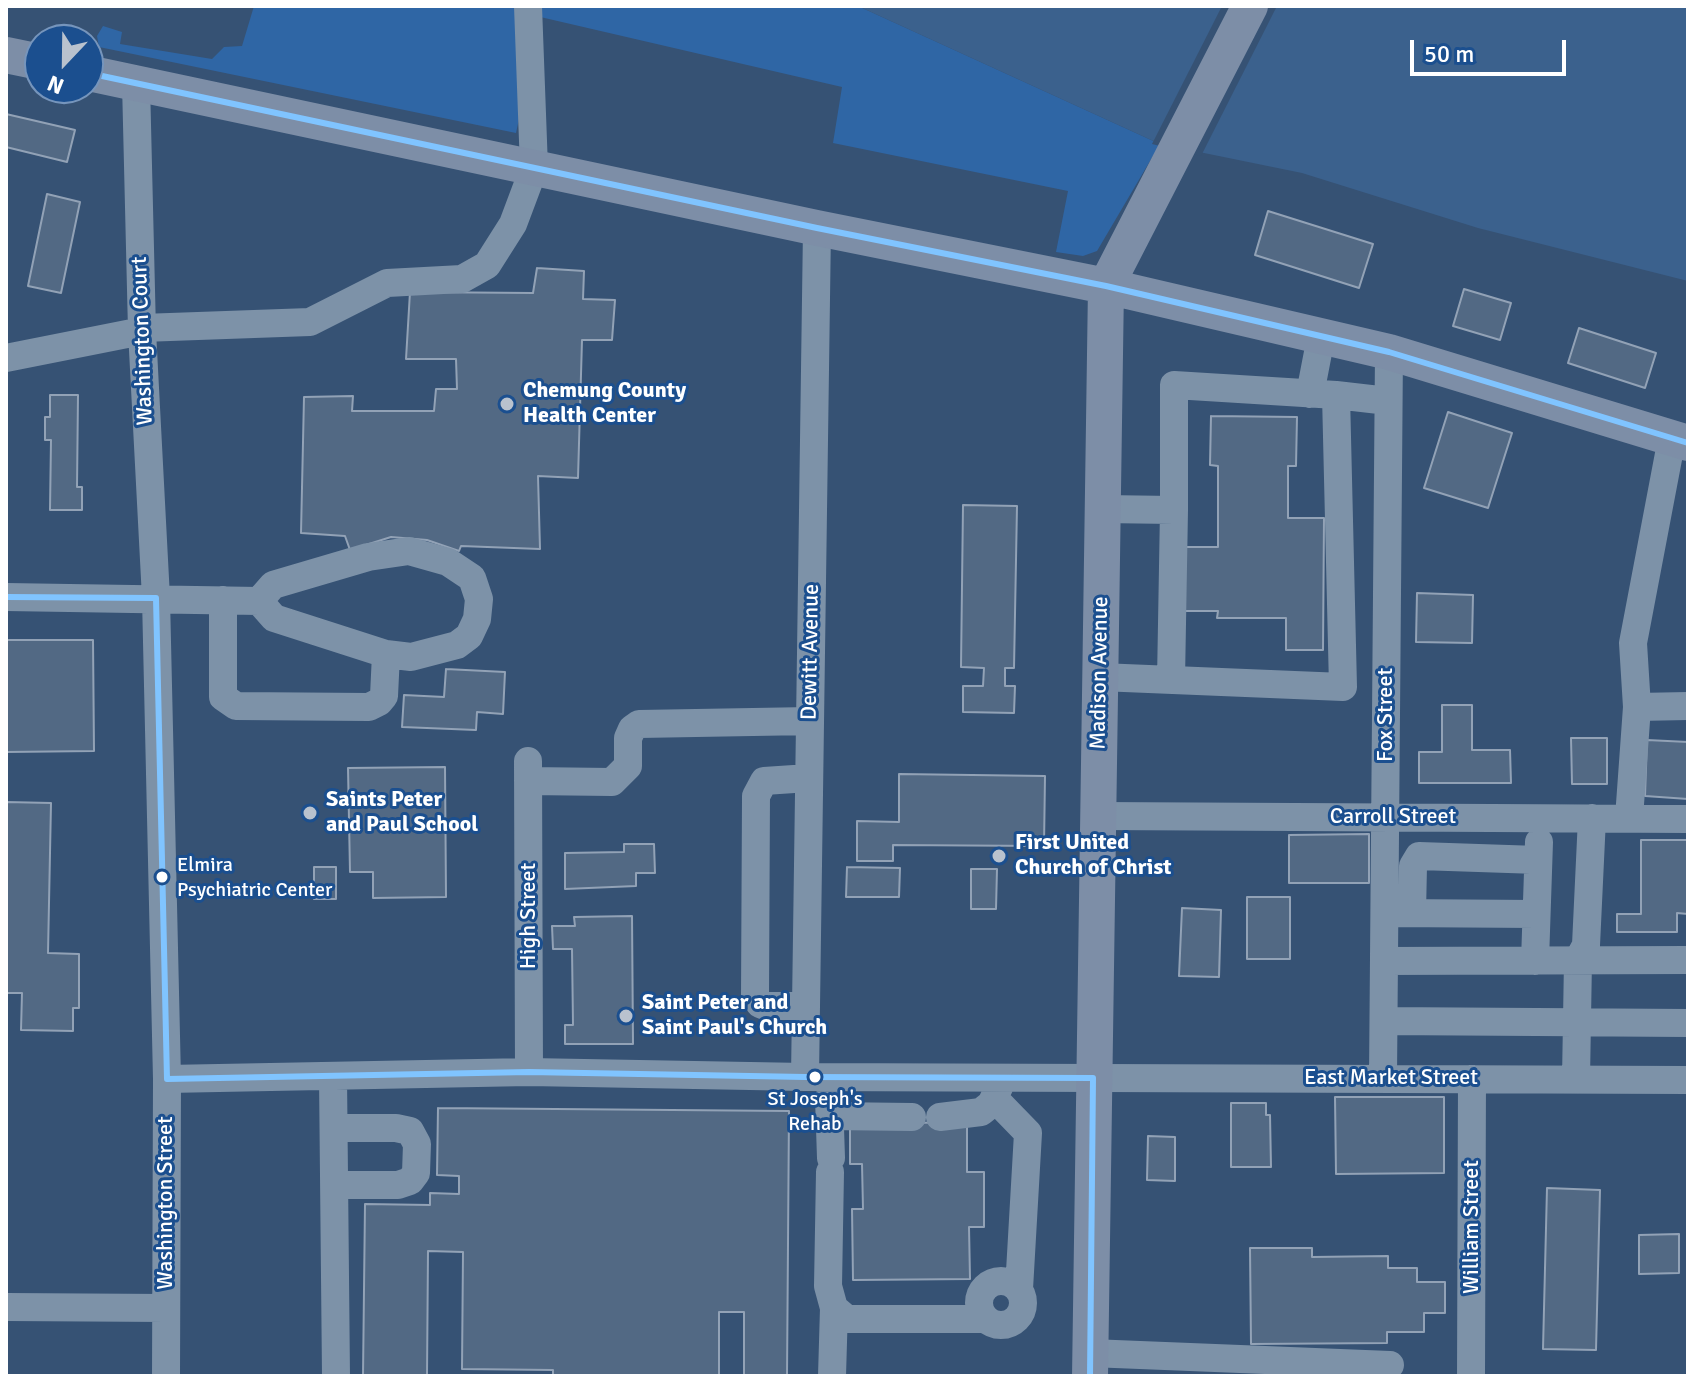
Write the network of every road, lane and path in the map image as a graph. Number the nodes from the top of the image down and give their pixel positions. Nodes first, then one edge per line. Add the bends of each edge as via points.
1 (528, 6) edge
2 (1250, 6) edge
3 (104, 76) edge
4 (136, 83) junction
5 (534, 168) junction
6 (817, 228) junction
7 (1106, 286) junction
8 (142, 330) junction
9 (1321, 337) junction
10 (1389, 352) junction
11 (6, 358) edge
12 (1323, 395) junction
13 (1388, 401) junction
14 (1680, 441) edge
15 (1102, 509) junction
16 (1174, 510) junction
17 (1340, 555) junction
18 (1387, 557) junction
19 (6, 597) edge
20 (156, 598) junction
21 (223, 600) junction
22 (259, 601) junction
23 (386, 654) junction
24 (1100, 677) junction
25 (1171, 680) junction
26 (1688, 706) edge
27 (1637, 707) junction
28 (810, 721) junction
29 (809, 778) junction
30 (1097, 816) junction
31 (1385, 817) junction
32 (1540, 818) junction
33 (1592, 818) junction
34 (1629, 818) junction
35 (1688, 819) edge
36 (1538, 860) junction
37 (1398, 913) junction
38 (1536, 914) junction
39 (1578, 960) junction
40 (1688, 960) edge
41 (1384, 961) junction
42 (1535, 961) junction
43 (806, 1006) junction
44 (1384, 1021) junction
45 (1578, 1021) junction
46 (1688, 1023) edge
47 (529, 1072) junction
48 (333, 1076) junction
49 (817, 1077) junction
50 (1093, 1078) junction
51 (1383, 1078) junction
52 (167, 1079) junction
53 (1472, 1079) junction
54 (1576, 1079) junction
55 (1688, 1080) edge
56 (998, 1088) junction
57 (830, 1116) junction
58 (912, 1117) dead end
59 (940, 1117) dead end
60 (334, 1128) junction
61 (335, 1185) junction
62 (6, 1307) edge
63 (166, 1308) junction
64 (834, 1308) junction
65 (1090, 1364) edge
66 (1390, 1365) dead end
67 (166, 1376) edge
68 (336, 1376) edge
69 (832, 1376) edge
70 (1471, 1376) edge

1 - 5 street
2 - 7 main road, Madison Avenue
3 - 4 main road
4 - 5 main road
4 - 8 street, Washington Court
5 - 6 main road
5 - 8 street via 513,224 487,265 462,279 387,283 310,322
6 - 7 main road
6 - 28 street, Dewitt Avenue
7 - 9 main road
7 - 15 main road, Madison Avenue
8 - 11 street
8 - 20 street, Washington Court
9 - 10 main road
9 - 12 street
10 - 13 street, Fox Street
10 - 14 main road
12 - 13 street
12 - 16 street via 1174,385
12 - 17 street
13 - 18 street, Fox Street
14 - 27 street via 1633,643
15 - 16 street
15 - 24 main road, Madison Avenue
16 - 25 street
17 - 18 street
17 - 25 street via 1343,687
18 - 31 street, Fox Street
19 - 20 street
20 - 21 street
20 - 52 street, Washington Street
21 - 22 street
21 - 23 street via 223,697 236,706 369,707 384,696
22 - 23 street via 274,618
22 - 23 street via 273,585 368,557 409,551 448,562 472,578 479,599 469,636 457,645 411,657
24 - 25 street
24 - 30 main road, Madison Avenue
26 - 27 street
27 - 34 street
28 - 29 street, Dewitt Avenue
28 - 47 street, High Street via 639,724 628,738 628,766 612,782 528,771
29 - 43 street, Dewitt Avenue
29 - 43 street via 764,781 756,796 755,997 765,1006
30 - 31 street, Carroll Street
30 - 50 main road, Madison Avenue
31 - 32 street, Carroll Street
31 - 37 street, Fox Street
32 - 33 street, Carroll Street
32 - 36 street
33 - 34 street, Carroll Street
33 - 39 street via 1586,945
34 - 35 street, Carroll Street
36 - 37 street via 1419,856
36 - 38 street
37 - 38 street
37 - 41 street, Fox Street
38 - 42 street
39 - 40 street
39 - 42 street
39 - 45 street
41 - 42 street
41 - 44 street, Fox Street
43 - 49 street, Dewitt Avenue
44 - 45 street
44 - 51 street, Fox Street
45 - 46 street
45 - 54 street
47 - 48 street, East Market Street
47 - 49 street, East Market Street
48 - 52 street, East Market Street
48 - 60 street
49 - 56 street, East Market Street
49 - 57 street, Dewitt Avenue
50 - 51 street, East Market Street
50 - 56 street, East Market Street
50 - 65 main road, Madison Avenue
51 - 53 street, East Market Street
52 - 63 street, Washington Street
53 - 54 street, East Market Street
53 - 70 street, William Street
54 - 55 street, East Market Street
56 - 59 street via 981,1112
56 - 64 street via 1028,1133 1019,1289 1024,1303 1019,1316 1000,1325 986,1319 847,1319
57 - 58 street
57 - 64 street, Dewitt Avenue via 828,1286
60 - 61 street
60 - 61 street via 396,1128 410,1131 417,1144 416,1173 410,1181
61 - 68 street
62 - 63 street
63 - 67 street, Washington Street
64 - 69 street, Dewitt Avenue
65 - 66 street

